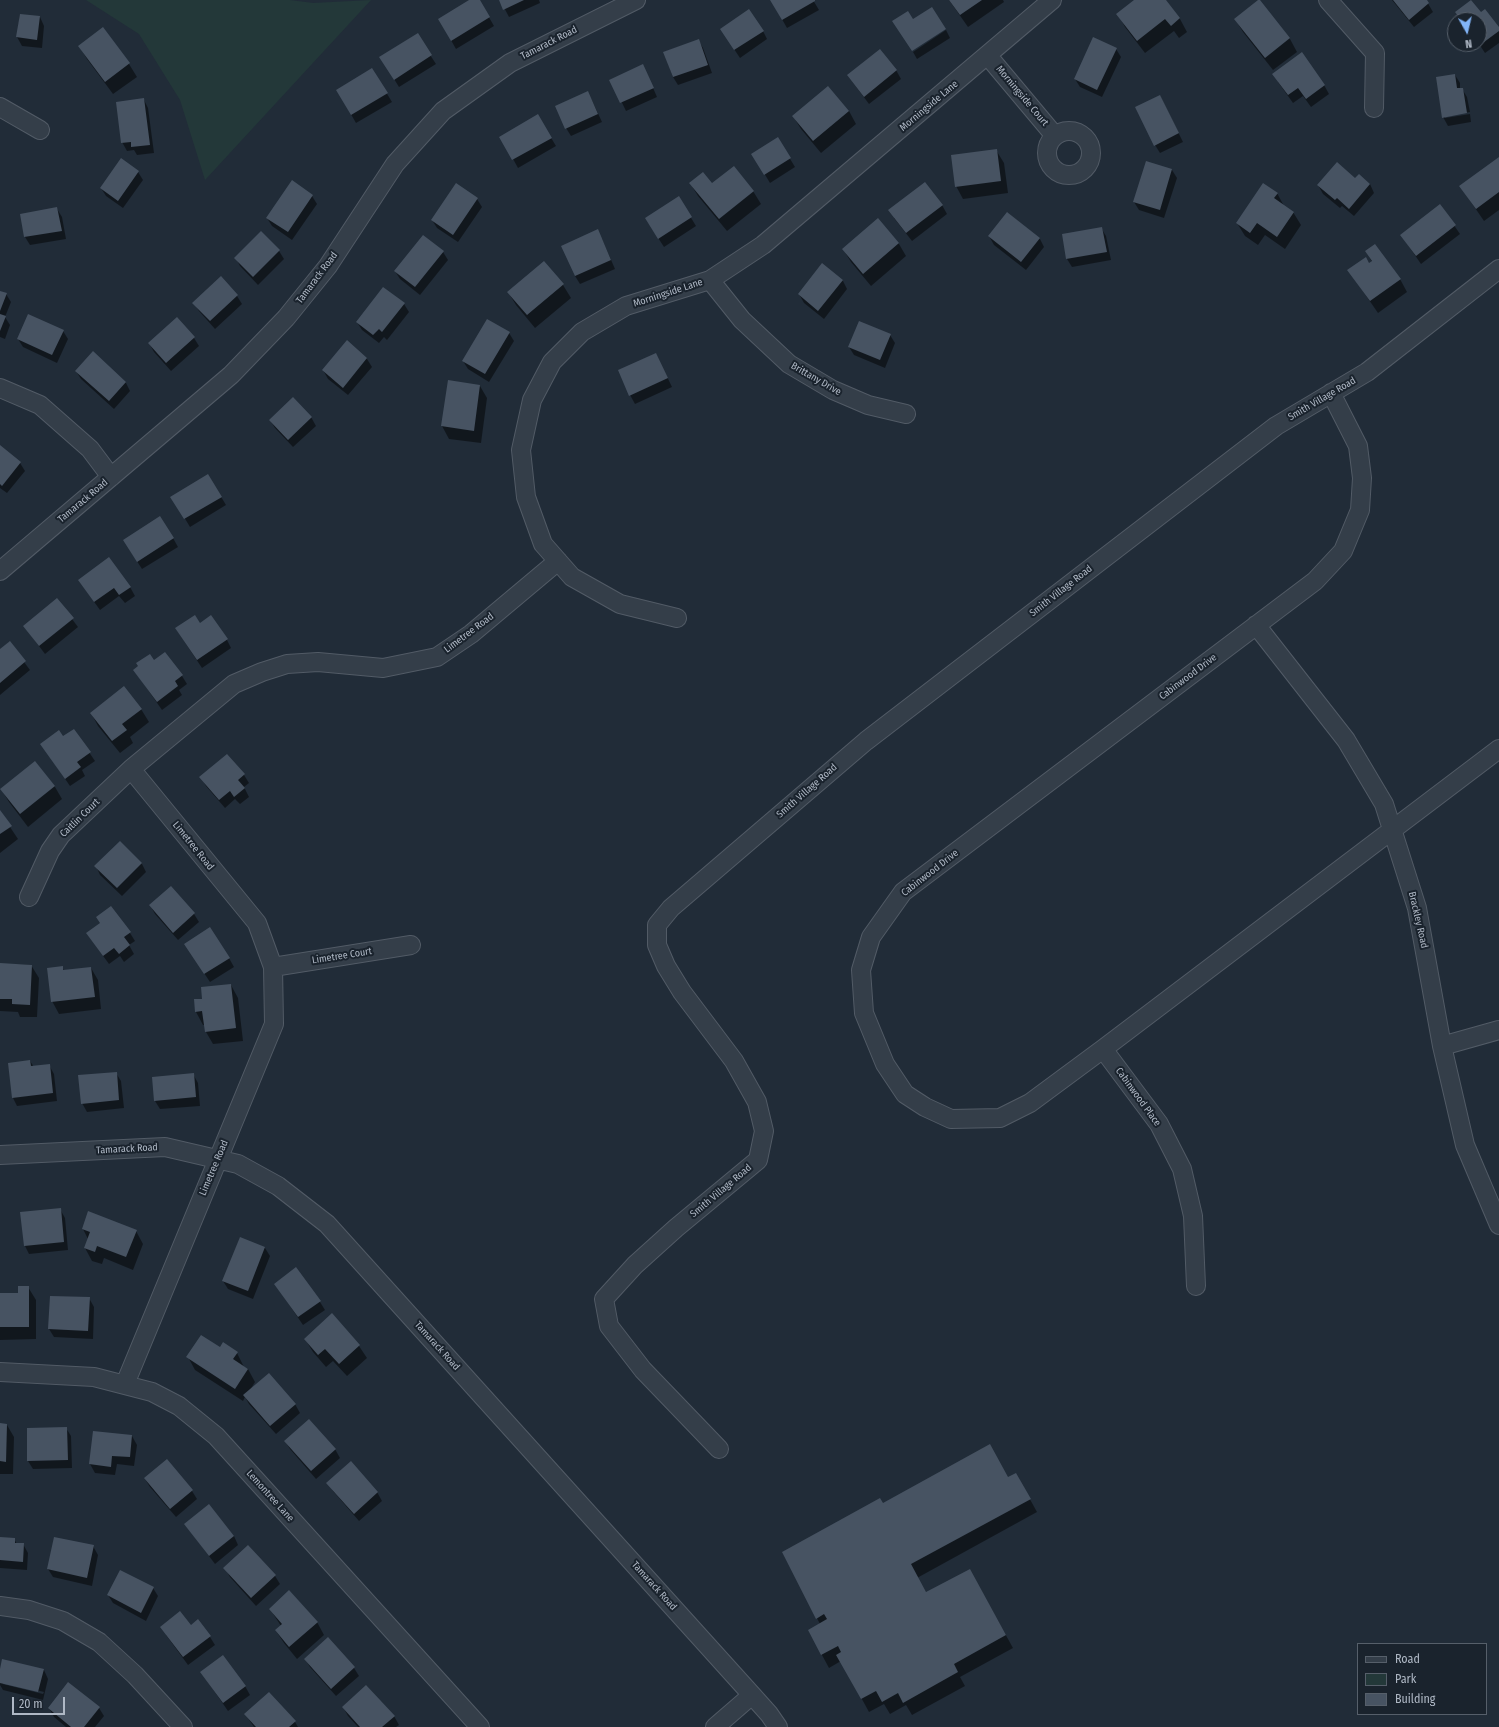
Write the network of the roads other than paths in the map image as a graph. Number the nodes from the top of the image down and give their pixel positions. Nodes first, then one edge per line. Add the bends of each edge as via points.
1 (636, 0) edge
2 (1052, 0) edge
3 (1328, 0) edge
4 (988, 56) junction
5 (0, 107) edge
6 (1374, 108) dead end
7 (40, 130) dead end
8 (1055, 136) dead end
9 (1499, 269) edge
10 (710, 280) junction
11 (0, 388) edge
12 (1331, 393) junction
13 (906, 414) dead end
14 (111, 477) junction
15 (558, 561) junction
16 (0, 571) edge
17 (677, 618) dead end
18 (1256, 625) junction
19 (1499, 749) edge
20 (131, 770) junction
21 (1392, 829) junction
22 (30, 897) dead end
23 (411, 945) dead end
24 (273, 967) junction
25 (1499, 1030) edge
26 (1442, 1046) junction
27 (1103, 1049) junction
28 (0, 1155) edge
29 (218, 1159) junction
30 (1499, 1225) edge
31 (1196, 1286) dead end
32 (0, 1372) edge
33 (124, 1384) junction
34 (719, 1449) dead end
35 (0, 1606) edge
36 (752, 1695) junction
37 (183, 1727) edge
38 (480, 1727) edge
39 (715, 1727) edge
40 (778, 1727) edge

1 - 14 street, Tamarack Road via 510,63 443,111 395,164 328,266 286,318 231,375
2 - 4 street, Morningside Lane
3 - 6 street via 1375,53
4 - 8 street, Morningside Court
4 - 10 street, Morningside Lane via 763,245
5 - 7 street
9 - 12 street, Smith Village Road via 1367,372
10 - 13 street, Brittany Drive via 742,320 789,364 833,390 868,405
10 - 15 street, Morningside Lane via 626,306 582,332 552,362 532,400 521,450 526,498 543,544
11 - 14 street via 40,406 90,449
12 - 18 street, Cabinwood Drive via 1358,446 1362,478 1360,510 1343,551 1315,581
12 - 34 street, Smith Village Road via 1276,426 866,741 671,908 657,926 657,945 666,966 682,992 734,1061 757,1102 764,1131 758,1160 658,1244 604,1299 609,1326 643,1370
14 - 16 street, Tamarack Road
15 - 17 street, Morningside Lane via 572,577 620,604
15 - 20 street, Limetree Road via 471,634 437,657 383,668 318,662 287,664 262,672 234,684
18 - 21 street, Brackley Road via 1346,740 1384,804
18 - 27 street, Cabinwood Drive via 903,892 871,936 862,970 864,1013 885,1064 905,1094 925,1107 951,1119 1000,1118 1030,1103
19 - 21 street, Cabinwood Drive
20 - 22 street, Caitlin Court via 61,835 50,851
20 - 24 street, Limetree Road via 257,923
21 - 26 street, Brackley Road via 1418,908
21 - 27 street, Cabinwood Drive
23 - 24 street, Limetree Court
24 - 29 street, Limetree Road via 274,1024
25 - 26 street
26 - 30 street, Brackley Road via 1465,1145
27 - 31 street, Cabinwood Place via 1159,1124 1182,1169 1194,1216
28 - 29 street, Tamarack Road via 165,1147
29 - 33 street, Limetree Road
29 - 36 street, Tamarack Road via 238,1164 278,1186 327,1224
32 - 33 street, Lemontree Lane via 94,1377
33 - 38 street, Lemontree Lane via 152,1392 178,1406 216,1436
35 - 37 street via 29,1610 63,1621 99,1642 135,1675
36 - 39 street
36 - 40 street, Tamarack Road

